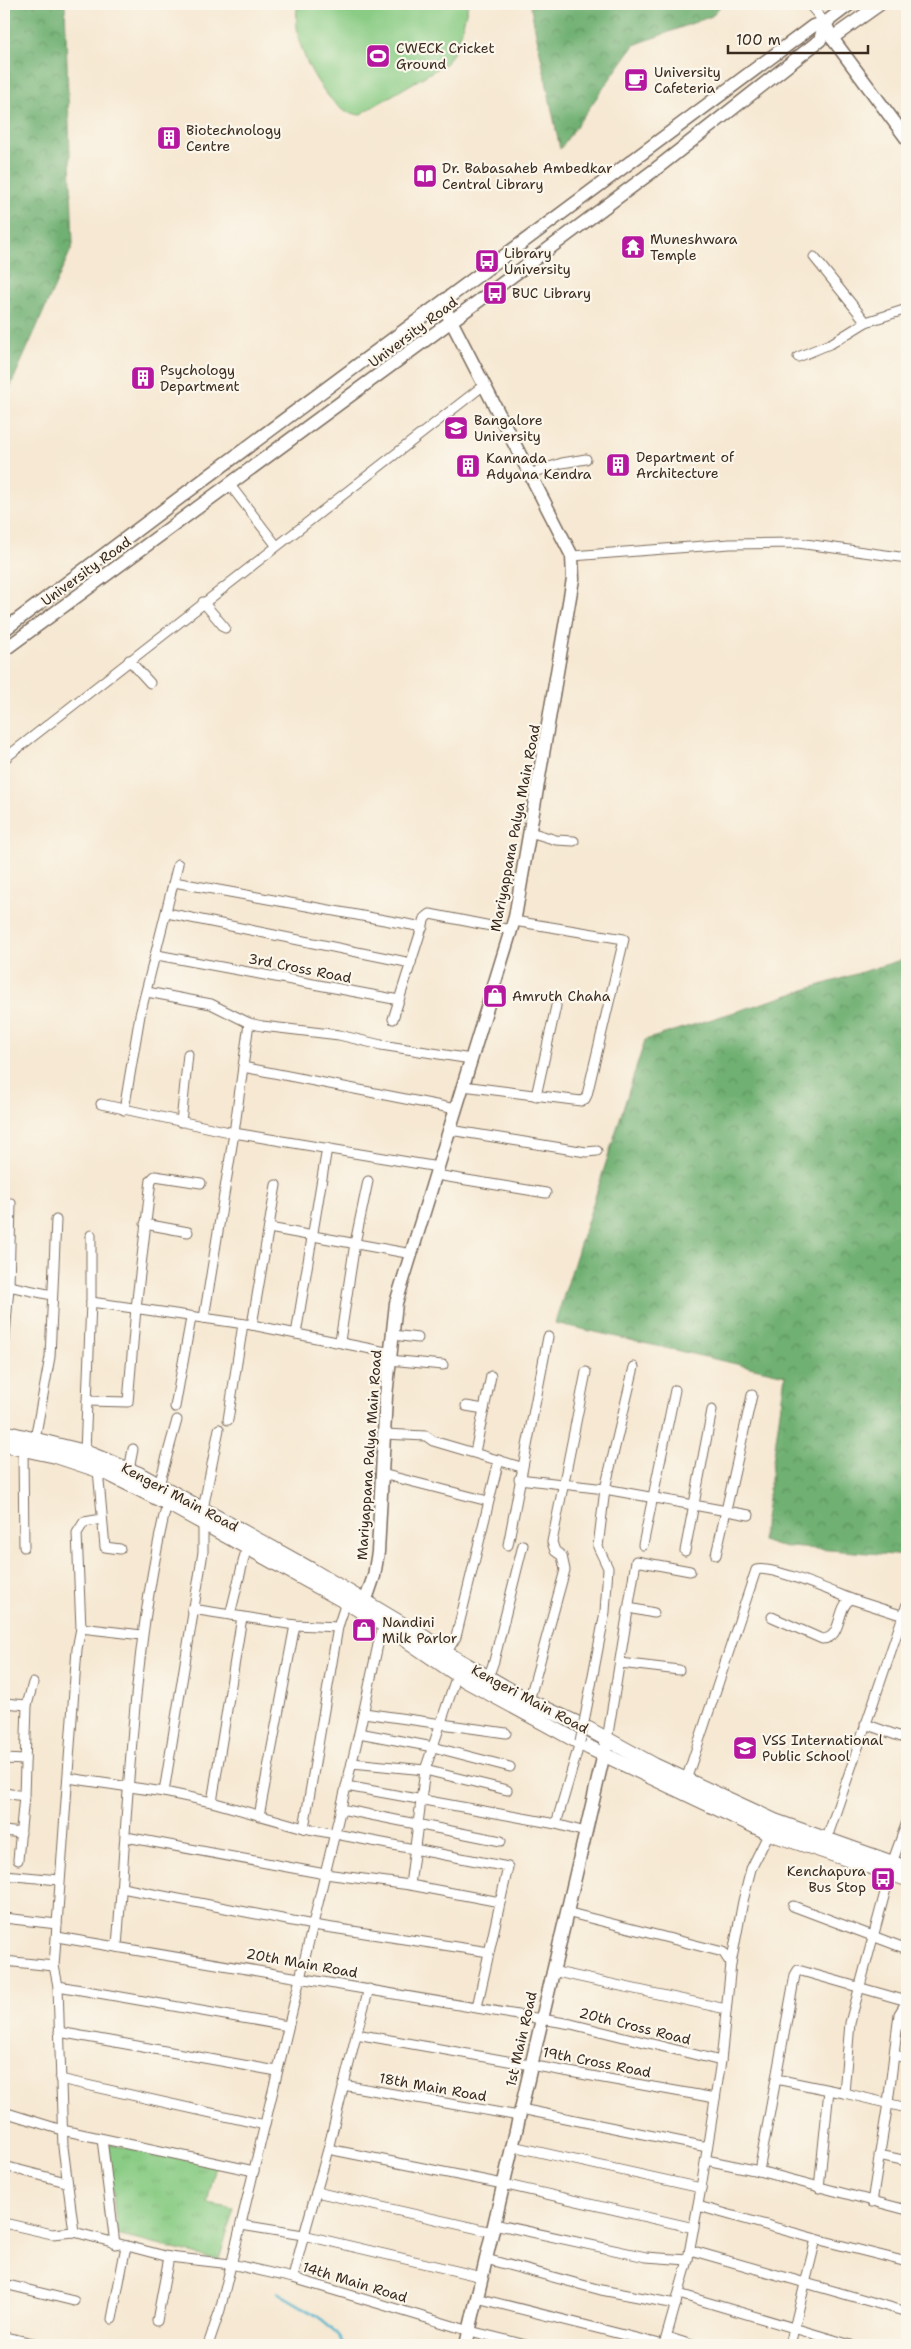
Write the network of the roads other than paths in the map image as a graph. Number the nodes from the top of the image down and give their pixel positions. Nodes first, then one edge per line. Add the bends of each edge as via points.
1 (810, 4) edge
2 (850, 4) edge
3 (880, 4) edge
4 (825, 24) junction
5 (832, 38) junction
6 (907, 139) edge
7 (814, 258) dead end
8 (442, 303) junction
9 (907, 308) edge
10 (451, 321) junction
11 (866, 322) junction
12 (798, 357) dead end
13 (484, 385) junction
14 (586, 459) dead end
15 (530, 474) junction
16 (230, 485) junction
17 (276, 545) junction
18 (572, 556) junction
19 (907, 558) edge
20 (203, 602) junction
21 (225, 628) dead end
22 (4, 630) edge
23 (4, 650) edge
24 (129, 660) junction
25 (150, 683) dead end
26 (4, 759) edge
27 (530, 832) junction
28 (574, 841) dead end
29 (178, 864) dead end
30 (174, 882) junction
31 (167, 913) junction
32 (513, 925) junction
33 (422, 927) junction
34 (157, 955) junction
35 (411, 963) junction
36 (147, 992) junction
37 (399, 1000) junction
38 (556, 1006) dead end
39 (393, 1019) dead end
40 (249, 1023) junction
41 (188, 1054) dead end
42 (472, 1059) junction
43 (243, 1067) junction
44 (463, 1086) junction
45 (536, 1096) junction
46 (101, 1104) dead end
47 (456, 1109) junction
48 (124, 1110) junction
49 (181, 1122) junction
50 (450, 1130) junction
51 (234, 1133) junction
52 (327, 1148) junction
53 (596, 1151) dead end
54 (437, 1171) junction
55 (368, 1181) dead end
56 (201, 1183) dead end
57 (276, 1184) dead end
58 (546, 1193) dead end
59 (11, 1204) dead end
60 (56, 1220) dead end
61 (145, 1224) junction
62 (269, 1228) junction
63 (188, 1232) dead end
64 (91, 1235) dead end
65 (313, 1236) junction
66 (355, 1243) junction
67 (412, 1254) junction
68 (6, 1286) edge
69 (52, 1295) junction
70 (91, 1302) junction
71 (136, 1308) junction
72 (191, 1318) junction
73 (204, 1318) junction
74 (247, 1325) junction
75 (296, 1334) junction
76 (393, 1335) junction
77 (548, 1336) dead end
78 (418, 1338) dead end
79 (340, 1341) junction
80 (4, 1348) edge
81 (390, 1356) junction
82 (443, 1365) dead end
83 (634, 1367) dead end
84 (586, 1372) dead end
85 (491, 1376) dead end
86 (676, 1390) dead end
87 (752, 1395) dead end
88 (87, 1401) junction
89 (466, 1406) dead end
90 (175, 1407) dead end
91 (484, 1409) junction
92 (712, 1410) dead end
93 (176, 1420) dead end
94 (228, 1420) dead end
95 (219, 1429) dead end
96 (4, 1432) edge
97 (384, 1434) junction
98 (35, 1439) junction
99 (4, 1445) edge
100 (134, 1448) dead end
101 (22, 1449) junction
102 (85, 1452) junction
103 (475, 1452) junction
104 (499, 1460) junction
105 (521, 1467) junction
106 (98, 1470) junction
107 (129, 1470) junction
108 (382, 1474) junction
109 (519, 1479) junction
110 (159, 1485) junction
111 (563, 1485) junction
112 (605, 1489) junction
113 (653, 1498) junction
114 (488, 1501) junction
115 (167, 1503) junction
116 (692, 1507) junction
117 (724, 1511) junction
118 (203, 1515) junction
119 (749, 1515) dead end
120 (102, 1519) junction
121 (508, 1545) dead end
122 (523, 1545) dead end
123 (643, 1545) dead end
124 (247, 1546) junction
125 (24, 1547) dead end
126 (120, 1549) dead end
127 (684, 1551) dead end
128 (716, 1555) dead end
129 (690, 1571) dead end
130 (851, 1599) junction
131 (346, 1602) junction
132 (907, 1604) edge
133 (363, 1606) junction
134 (629, 1608) junction
135 (192, 1609) junction
136 (654, 1614) dead end
137 (230, 1615) junction
138 (242, 1617) junction
139 (772, 1617) dead end
140 (904, 1617) edge
141 (386, 1620) junction
142 (295, 1625) junction
143 (81, 1628) junction
144 (338, 1628) junction
145 (142, 1635) junction
146 (446, 1653) junction
147 (620, 1663) junction
148 (679, 1670) dead end
149 (457, 1675) junction
150 (488, 1678) junction
151 (33, 1683) dead end
152 (529, 1701) junction
153 (4, 1703) edge
154 (27, 1705) junction
155 (364, 1713) junction
156 (440, 1724) junction
157 (865, 1724) junction
158 (360, 1733) junction
159 (506, 1733) dead end
160 (907, 1739) edge
161 (580, 1742) junction
162 (433, 1747) junction
163 (605, 1747) junction
164 (4, 1759) edge
165 (25, 1760) junction
166 (352, 1762) junction
167 (510, 1767) dead end
168 (425, 1770) junction
169 (68, 1778) junction
170 (686, 1780) junction
171 (128, 1786) junction
172 (346, 1786) junction
173 (507, 1790) dead end
174 (164, 1792) junction
175 (4, 1793) edge
176 (24, 1796) junction
177 (422, 1801) junction
178 (212, 1802) junction
179 (341, 1809) junction
180 (259, 1816) junction
181 (907, 1822) edge
182 (419, 1824) junction
183 (556, 1824) junction
184 (304, 1828) junction
185 (4, 1831) edge
186 (585, 1832) junction
187 (21, 1833) junction
188 (335, 1833) junction
189 (769, 1833) junction
190 (126, 1836) junction
191 (501, 1841) dead end
192 (826, 1841) junction
193 (416, 1848) junction
194 (18, 1860) dead end
195 (907, 1868) edge
196 (891, 1869) junction
197 (325, 1874) junction
198 (4, 1875) edge
199 (907, 1879) edge
200 (59, 1880) junction
201 (410, 1885) junction
202 (122, 1888) junction
203 (500, 1902) junction
204 (793, 1906) dead end
205 (566, 1912) junction
206 (4, 1918) edge
207 (57, 1924) junction
208 (313, 1925) junction
209 (57, 1938) junction
210 (874, 1938) junction
211 (117, 1946) junction
212 (907, 1949) edge
213 (488, 1952) junction
214 (4, 1961) edge
215 (731, 1964) junction
216 (54, 1966) junction
217 (552, 1971) junction
218 (300, 1977) junction
219 (58, 1986) junction
220 (860, 1988) junction
221 (369, 1989) junction
222 (907, 2001) edge
223 (477, 2007) junction
224 (726, 2009) junction
225 (541, 2019) junction
226 (288, 2026) junction
227 (59, 2032) junction
228 (356, 2034) junction
229 (894, 2055) junction
230 (907, 2058) edge
231 (721, 2061) junction
232 (531, 2064) junction
233 (278, 2071) junction
234 (60, 2078) junction
235 (776, 2079) junction
236 (343, 2085) junction
237 (829, 2090) junction
238 (844, 2093) junction
239 (715, 2098) junction
240 (888, 2103) junction
241 (907, 2108) edge
242 (4, 2112) edge
243 (520, 2112) junction
244 (264, 2125) junction
245 (62, 2130) junction
246 (102, 2139) junction
247 (512, 2146) junction
248 (708, 2147) junction
249 (328, 2149) junction
250 (879, 2155) junction
251 (706, 2160) junction
252 (907, 2162) edge
253 (4, 2166) edge
254 (254, 2171) junction
255 (759, 2171) junction
256 (66, 2182) junction
257 (503, 2184) junction
258 (701, 2188) junction
259 (819, 2188) junction
260 (316, 2192) junction
261 (872, 2202) junction
262 (698, 2206) junction
263 (907, 2210) edge
264 (4, 2223) edge
265 (241, 2225) junction
266 (493, 2228) junction
267 (694, 2228) junction
268 (74, 2232) junction
269 (303, 2235) junction
270 (816, 2240) junction
271 (115, 2244) junction
272 (126, 2246) junction
273 (690, 2250) junction
274 (169, 2257) junction
275 (486, 2259) junction
276 (688, 2260) junction
277 (907, 2262) edge
278 (231, 2264) junction
279 (482, 2277) junction
280 (294, 2278) junction
281 (807, 2283) junction
282 (4, 2284) edge
283 (679, 2294) junction
284 (477, 2298) junction
285 (74, 2301) dead end
286 (676, 2304) junction
287 (907, 2312) edge
288 (112, 2319) dead end
289 (157, 2321) dead end
290 (796, 2327) junction
291 (470, 2331) junction
292 (4, 2337) edge
293 (665, 2343) edge
294 (42, 2345) edge
295 (208, 2345) edge
296 (466, 2345) edge
297 (526, 2345) edge
298 (692, 2345) edge
299 (790, 2345) edge
300 (851, 2345) edge

1 - 4 street
2 - 4 street, University Road
3 - 5 street
4 - 5 street
4 - 8 street, University Road via 814,26 797,38
4 - 10 street, University Road via 816,44
5 - 6 street
7 - 11 street
8 - 10 street, Mariyappana Palya Main Road
8 - 22 street, University Road
9 - 11 street
10 - 13 street, Mariyappana Palya Main Road
10 - 16 street, University Road
11 - 12 street via 832,343
13 - 15 street, Mariyappana Palya Main Road
13 - 17 street
14 - 15 street
15 - 18 street, Mariyappana Palya Main Road
16 - 17 street
16 - 23 street, University Road
17 - 20 street
18 - 19 street via 730,544 798,543
18 - 27 street, Mariyappana Palya Main Road via 573,579
20 - 21 street
20 - 24 street
24 - 25 street
24 - 26 street
27 - 28 street via 556,840
27 - 32 street, Mariyappana Palya Main Road
29 - 30 street
30 - 31 street
30 - 33 street
31 - 34 street
31 - 35 street
32 - 33 street via 430,914
32 - 42 street, Mariyappana Palya Main Road
32 - 45 street via 624,939 585,1099
33 - 35 street
34 - 36 street
34 - 37 street, 3rd Cross Road
35 - 37 street
36 - 40 street via 211,1004
36 - 48 street
37 - 39 street
38 - 45 street
40 - 42 street
40 - 43 street
41 - 49 street
42 - 44 street, Mariyappana Palya Main Road
43 - 47 street
43 - 51 street
44 - 45 street
44 - 47 street, Mariyappana Palya Main Road
46 - 48 street
47 - 50 street, Mariyappana Palya Main Road
48 - 49 street
49 - 51 street
50 - 53 street
50 - 54 street, Mariyappana Palya Main Road
51 - 52 street
51 - 73 street
52 - 54 street
52 - 65 street
54 - 58 street
54 - 67 street, Mariyappana Palya Main Road
55 - 66 street
56 - 61 street via 154,1176
57 - 62 street
59 - 68 street
60 - 69 street
61 - 63 street
61 - 71 street
62 - 65 street
62 - 74 street
64 - 70 street
65 - 66 street
65 - 75 street
66 - 67 street
66 - 79 street
67 - 76 street, Mariyappana Palya Main Road via 396,1303
68 - 69 street
68 - 80 street
69 - 98 street via 50,1357
70 - 71 street
70 - 88 street
71 - 72 street
71 - 88 street via 128,1402
72 - 73 street
72 - 90 street
73 - 74 street
74 - 75 street
74 - 94 street
75 - 79 street
76 - 78 street
76 - 81 street, Mariyappana Palya Main Road
77 - 105 street
79 - 81 street
81 - 82 street
81 - 97 street, Mariyappana Palya Main Road
83 - 112 street
84 - 111 street
85 - 91 street
86 - 113 street
87 - 117 street
88 - 102 street
89 - 91 street
91 - 103 street
92 - 116 street
93 - 110 street
95 - 118 street
96 - 98 main road, Kengeri Main Road
97 - 103 street via 426,1436 433,1441
97 - 108 street, Mariyappana Palya Main Road
98 - 102 main road, Kengeri Main Road
99 - 101 main road, Kengeri Main Road
100 - 107 street
101 - 106 main road, Kengeri Main Road
101 - 125 street
102 - 107 main road, Kengeri Main Road
103 - 104 street
104 - 105 street
104 - 114 street
105 - 109 street
106 - 115 main road, Kengeri Main Road
106 - 120 street
107 - 110 main road, Kengeri Main Road
108 - 114 street
108 - 133 street, Mariyappana Palya Main Road via 378,1552 374,1576
109 - 111 street
109 - 121 street
110 - 118 main road, Kengeri Main Road
111 - 112 street
111 - 152 street via 552,1542 555,1551 562,1556 565,1570
112 - 113 street
112 - 161 street, bridge via 598,1547 608,1568 608,1577
113 - 116 street
113 - 123 street
114 - 146 street via 456,1637
115 - 118 main road, Kengeri Main Road
115 - 145 street
116 - 117 street
116 - 127 street
117 - 119 street
117 - 128 street
118 - 124 main road, Kengeri Main Road
118 - 133 main road, Kengeri Main Road
118 - 135 street via 203,1552
120 - 126 street via 105,1547
120 - 143 street via 84,1522 77,1533
122 - 150 street
124 - 131 main road, Kengeri Main Road
124 - 137 street
129 - 134 street via 636,1561
130 - 139 street via 845,1605 833,1635 827,1639
130 - 140 street
130 - 170 street via 792,1577 765,1569 756,1570
131 - 133 main road, Kengeri Main Road
131 - 144 street
132 - 140 street
133 - 141 main road, Kengeri Main Road
134 - 136 street
134 - 147 street
135 - 137 street
135 - 174 street
137 - 138 street
138 - 142 street
138 - 178 street
140 - 157 street
141 - 146 main road, Kengeri Main Road
141 - 149 main road, Kengeri Main Road
141 - 155 street
142 - 144 street
142 - 180 street
143 - 145 street
143 - 169 street
144 - 184 street
145 - 171 street
146 - 150 main road, Kengeri Main Road
147 - 148 street
147 - 163 street
149 - 156 street
149 - 161 main road, Kengeri Main Road
150 - 152 main road, Kengeri Main Road
151 - 154 street
152 - 163 main road, Kengeri Main Road via 581,1725
153 - 154 street
154 - 165 street
155 - 156 street
155 - 158 street
156 - 159 street
156 - 162 street
157 - 160 street
157 - 192 street
158 - 162 street
158 - 166 street
161 - 163 main road, Kengeri Main Road
161 - 183 street
162 - 167 street
162 - 168 street
163 - 170 main road, Kengeri Main Road
163 - 186 street, 1st Main Road
163 - 189 main road, Kengeri Main Road
164 - 165 street
165 - 176 street
166 - 168 street
166 - 172 street
168 - 173 street
168 - 177 street
169 - 171 street
169 - 200 street
170 - 192 main road, Kengeri Main Road
171 - 174 street
171 - 190 street
172 - 177 street
172 - 179 street
174 - 178 street
175 - 176 street
176 - 187 street
177 - 182 street
177 - 183 street
178 - 180 street
179 - 182 street
179 - 188 street
180 - 184 street
181 - 196 street
182 - 191 street
182 - 193 street
183 - 186 street
184 - 188 street
185 - 187 street
186 - 205 street, 1st Main Road
187 - 194 street
188 - 193 street
188 - 197 street
189 - 196 main road, Kengeri Main Road
189 - 215 street via 751,1869
190 - 197 street
190 - 202 street
192 - 196 main road, Kengeri Main Road
193 - 201 street
193 - 203 street via 508,1867
195 - 196 main road, Kengeri Main Road
196 - 199 main road, Kengeri Main Road
196 - 210 street
197 - 201 street
197 - 208 street
198 - 200 street
200 - 207 street
201 - 203 street
202 - 208 street
202 - 211 street
203 - 213 street
204 - 210 street
205 - 215 street via 723,1952
205 - 217 street, 1st Main Road
206 - 207 street
207 - 209 street
208 - 213 street
208 - 218 street
209 - 211 street, 20th Main Road
209 - 216 street
210 - 212 street
210 - 220 street
211 - 218 street, 20th Main Road
213 - 223 street
214 - 216 street
215 - 224 street
216 - 219 street
217 - 224 street
217 - 225 street, 1st Main Road
218 - 221 street, 20th Main Road
218 - 226 street
219 - 226 street
219 - 227 street
220 - 222 street
220 - 235 street via 798,1970
220 - 238 street via 850,2023
221 - 223 street, 20th Main Road
221 - 228 street
222 - 229 street via 899,2014
223 - 225 street, 20th Main Road
224 - 231 street
225 - 231 street, 20th Cross Road
225 - 232 street, 1st Main Road
226 - 233 street
227 - 233 street
227 - 234 street
228 - 232 street, 19th Cross Road
228 - 236 street
229 - 230 street
229 - 240 street
231 - 239 street
232 - 239 street, 19th Cross Road
232 - 243 street, 1st Main Road
233 - 244 street
234 - 244 street
234 - 245 street
235 - 237 street
235 - 255 street
236 - 243 street, 18th Main Road
236 - 249 street
237 - 238 street
237 - 259 street
238 - 240 street
239 - 248 street
240 - 241 street
240 - 250 street
242 - 245 street
243 - 247 street, 1st Main Road
243 - 248 street, 18th Main Road
244 - 254 street
245 - 246 street
245 - 256 street
246 - 254 street
246 - 271 street
247 - 257 street, 1st Main Road
247 - 258 street
248 - 251 street
249 - 257 street
249 - 260 street
250 - 252 street
250 - 261 street
251 - 255 street
251 - 258 street
253 - 256 street
254 - 265 street
255 - 259 street
256 - 268 street
257 - 266 street, 1st Main Road
257 - 267 street
258 - 262 street
259 - 261 street
260 - 266 street
260 - 269 street
261 - 263 street
262 - 267 street
262 - 270 street
264 - 268 street, 14th Main Road via 52,2234
265 - 269 street
265 - 278 street
266 - 275 street, 1st Main Road
266 - 276 street via 646,2257
267 - 273 street
268 - 271 street, 14th Main Road
269 - 279 street
269 - 280 street
270 - 277 street
270 - 281 street
271 - 272 street, 14th Main Road
272 - 274 street, 14th Main Road
272 - 288 street
273 - 276 street
273 - 281 street
274 - 278 street, 14th Main Road
274 - 289 street
275 - 279 street, 1st Main Road
275 - 286 street via 601,2290
276 - 283 street
278 - 280 street, 14th Main Road
278 - 295 street
279 - 284 street, 1st Main Road
280 - 291 street, 14th Main Road
281 - 287 street
281 - 290 street
282 - 285 street
283 - 286 street
283 - 290 street
284 - 291 street, 1st Main Road
284 - 293 street
286 - 293 street
290 - 299 street
290 - 300 street
291 - 296 street, 1st Main Road
291 - 297 street, 14th Main Road
292 - 294 street
293 - 298 street

